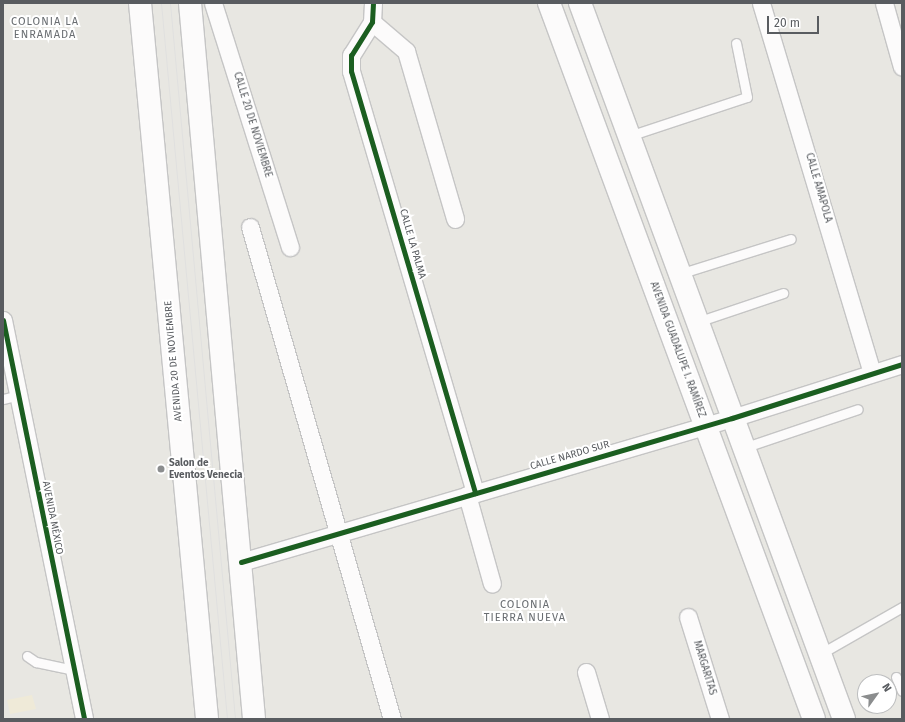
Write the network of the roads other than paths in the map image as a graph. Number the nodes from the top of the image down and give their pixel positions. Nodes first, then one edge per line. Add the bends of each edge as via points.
1 (140, 3) edge
2 (190, 3) edge
3 (213, 3) edge
4 (373, 3) edge
5 (549, 3) edge
6 (580, 3) edge
7 (761, 3) edge
8 (884, 3) edge
9 (372, 22) junction
10 (736, 43) dead end
11 (902, 67) edge
12 (629, 136) junction
13 (455, 219) dead end
14 (250, 227) dead end
15 (791, 239) dead end
16 (290, 247) dead end
17 (679, 274) junction
18 (783, 293) dead end
19 (3, 320) edge
20 (697, 322) junction
21 (902, 364) edge
22 (872, 373) junction
23 (11, 397) edge
24 (858, 409) dead end
25 (732, 418) junction
26 (705, 425) junction
27 (743, 448) junction
28 (471, 494) junction
29 (336, 534) junction
30 (241, 562) junction
31 (492, 584) dead end
32 (902, 607) edge
33 (688, 617) dead end
34 (820, 654) junction
35 (27, 656) dead end
36 (73, 670) junction
37 (586, 672) dead end
38 (897, 679) edge
39 (902, 691) edge
40 (84, 719) edge
41 (207, 719) edge
42 (254, 719) edge
43 (392, 719) edge
44 (600, 719) edge
45 (720, 719) edge
46 (814, 719) edge
47 (844, 719) edge

1 - 41 main road, AVENIDA 20 DE NOVIEMBRE
2 - 30 main road
3 - 16 street, CALLE 20 DE NOVIEMBRE
4 - 9 street, CALLE LA PALMA
5 - 26 main road, AVENIDA GUADALUPE I. RAMÍREZ
6 - 12 main road
7 - 22 street, CALLE AMAPOLA
8 - 11 street
9 - 13 street via 406,51
9 - 28 street, CALLE LA PALMA via 351,55 351,71
10 - 12 lane via 747,97
12 - 17 main road
14 - 29 street
15 - 17 lane
17 - 20 main road
18 - 20 lane
19 - 23 street, AVENIDA MÉXICO
20 - 25 main road
21 - 22 street, CALLE NARDO SUR
22 - 25 street, CALLE NARDO SUR
23 - 36 street, AVENIDA MÉXICO
24 - 27 lane
25 - 26 street, CALLE NARDO SUR
25 - 27 main road
26 - 28 street, CALLE NARDO SUR
26 - 46 main road, AVENIDA GUADALUPE I. RAMÍREZ
27 - 34 main road
28 - 29 street, CALLE NARDO SUR
28 - 31 street, CALLE LA PALMA
29 - 30 street, CALLE NARDO SUR
29 - 43 street
30 - 42 main road
32 - 34 lane
33 - 45 street, MARGARITAS
34 - 47 main road
35 - 36 lane via 36,662
36 - 40 street, AVENIDA MÉXICO
37 - 44 street
38 - 39 lane

